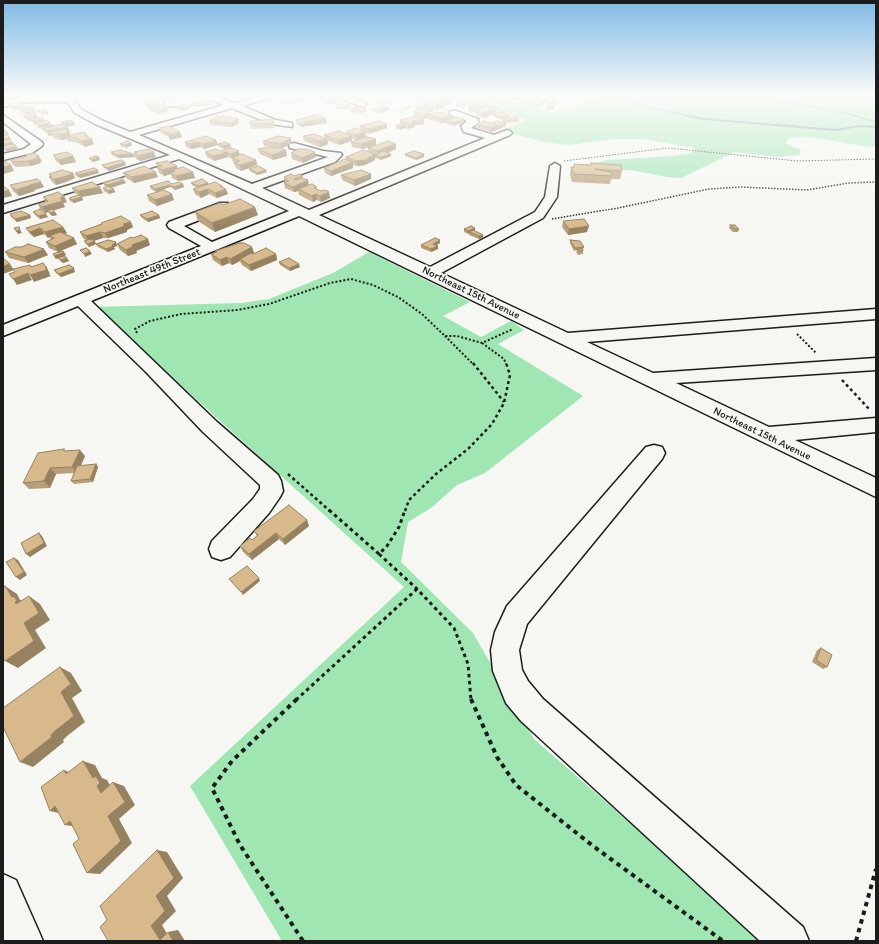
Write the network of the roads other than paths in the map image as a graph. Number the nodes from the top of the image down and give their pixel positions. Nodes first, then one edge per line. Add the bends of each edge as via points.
1 (33, 140) edge
2 (141, 140) edge
3 (489, 140) edge
4 (294, 146) dead end
5 (179, 156) junction
6 (3, 157) edge
7 (555, 166) road end
8 (250, 195) junction
9 (3, 209) edge
10 (304, 213) junction
11 (212, 247) junction
12 (430, 274) junction
13 (81, 300) junction
14 (876, 314) edge
15 (3, 331) edge
16 (565, 338) junction
17 (876, 364) edge
18 (650, 379) junction
19 (876, 425) edge
20 (765, 435) junction
21 (654, 453) dead end
22 (876, 488) edge
23 (220, 549) dead end
24 (3, 892) edge
25 (23, 941) edge
26 (789, 941) edge

1 - 6 street via 38,144 28,151
2 - 5 street, Northeast 15th Avenue
3 - 10 street, Northeast 49th Street
4 - 8 street via 337,155 331,160
5 - 8 street, Northeast 15th Avenue
5 - 9 street
7 - 12 street via 551,197 539,215
8 - 10 street, Northeast 15th Avenue
8 - 11 street via 174,225
10 - 11 street, Northeast 49th Street
10 - 12 street, Northeast 15th Avenue
11 - 13 street, Northeast 49th Street
12 - 16 street, Northeast 15th Avenue
13 - 15 street, Northeast 49th Street
13 - 23 street via 210,427 270,481 272,491 262,506
14 - 16 street
16 - 18 street, Northeast 15th Avenue
17 - 18 street
18 - 20 street, Northeast 15th Avenue
19 - 20 street
20 - 22 street, Northeast 15th Avenue
21 - 26 street via 517,616 509,632 505,650 508,671 517,692 532,710
24 - 25 street

